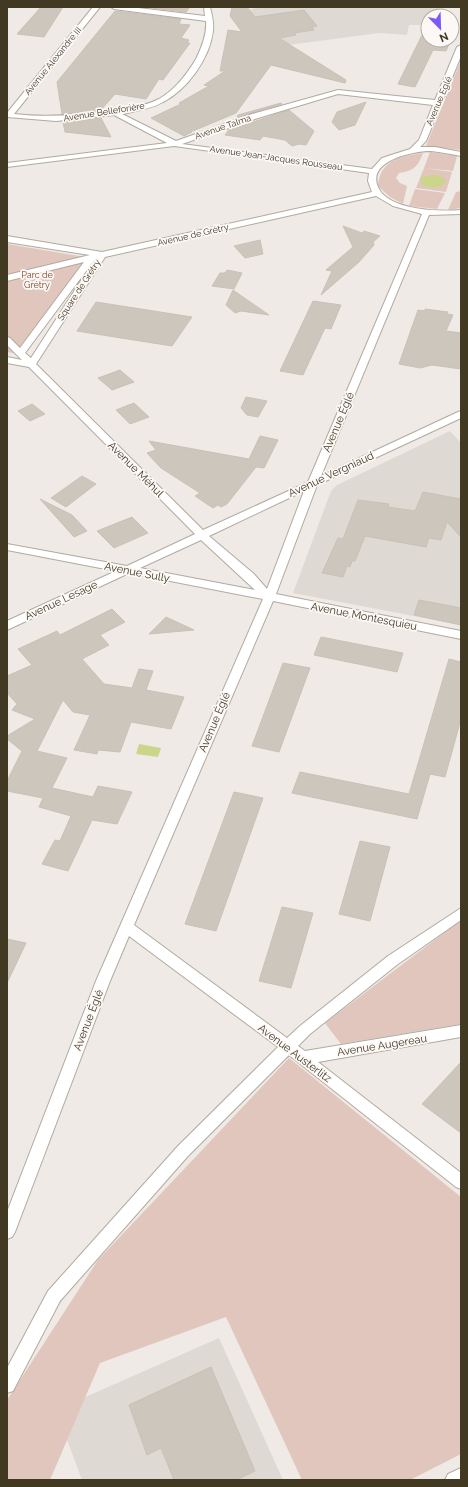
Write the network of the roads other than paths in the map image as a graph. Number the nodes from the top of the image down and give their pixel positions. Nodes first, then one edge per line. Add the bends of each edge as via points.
1 (97, 7) edge
2 (114, 7) edge
3 (207, 7) edge
4 (209, 19) junction
5 (461, 47) edge
6 (438, 103) junction
7 (115, 112) junction
8 (8, 115) edge
9 (174, 144) junction
10 (412, 151) junction
11 (461, 154) edge
12 (7, 165) edge
13 (374, 171) junction
14 (379, 193) junction
15 (426, 213) junction
16 (460, 214) edge
17 (7, 239) edge
18 (7, 244) edge
19 (102, 255) junction
20 (91, 258) junction
21 (7, 278) edge
22 (7, 340) edge
23 (7, 352) edge
24 (20, 354) junction
25 (7, 360) edge
26 (31, 365) junction
27 (461, 414) edge
28 (312, 484) junction
29 (202, 535) junction
30 (7, 547) edge
31 (126, 570) junction
32 (268, 596) junction
33 (7, 626) edge
34 (461, 635) edge
35 (461, 913) edge
36 (127, 927) junction
37 (461, 1031) edge
38 (288, 1046) junction
39 (303, 1058) junction
40 (461, 1182) edge
41 (7, 1232) edge
42 (7, 1385) edge
43 (461, 1477) edge
44 (454, 1480) edge

1 - 8 street, Avenue Alexandre III
2 - 4 street
3 - 4 street, Avenue Belleforière
4 - 7 street, Avenue Belleforière via 210,34 203,53 190,73 170,94 161,101
5 - 6 street, Avenue Eglé
6 - 9 street, Avenue Talma via 338,92 255,116
6 - 10 street, Avenue Eglé via 422,141
7 - 8 street, Avenue Belleforière via 64,119
7 - 9 street, Avenue Jean-Jacques Rousseau
9 - 12 street, Avenue Talma
9 - 13 street, Avenue Jean-Jacques Rousseau
10 - 11 street via 429,149
10 - 13 street via 381,162
13 - 14 street via 372,182
14 - 15 street via 390,202
14 - 19 street, Avenue de Grétry
15 - 16 street
15 - 28 street, Avenue Églé
17 - 19 street, Square de Grétry
18 - 20 street, Square de Grétry
19 - 20 street, Avenue de Grétry
19 - 26 street, Square de Grétry
20 - 21 street, Avenue de Grétry
20 - 24 street, Square de Grétry
22 - 24 street, Avenue Méhul
23 - 24 street
24 - 26 street, Avenue Méhul
25 - 26 street
26 - 29 street, Avenue Méhul
27 - 28 street, Avenue Vergniaud
28 - 29 street, Avenue Vergniaud
28 - 32 street, Avenue Églé
29 - 31 street, Avenue Lesage
29 - 32 street, Avenue Méhul
30 - 31 street, Avenue Sully
31 - 32 street, Avenue Sully
31 - 33 street, Avenue Lesage
32 - 34 street, Avenue Montesquieu
32 - 36 street, Avenue Églé
35 - 38 street via 394,960
36 - 38 street, Avenue Austerlitz
36 - 41 street, Avenue Églé via 103,981
37 - 39 street, Avenue Augereau
38 - 39 street, Avenue Austerlitz
38 - 42 street via 183,1151 54,1296
39 - 40 street, Avenue Austerlitz
43 - 44 street

